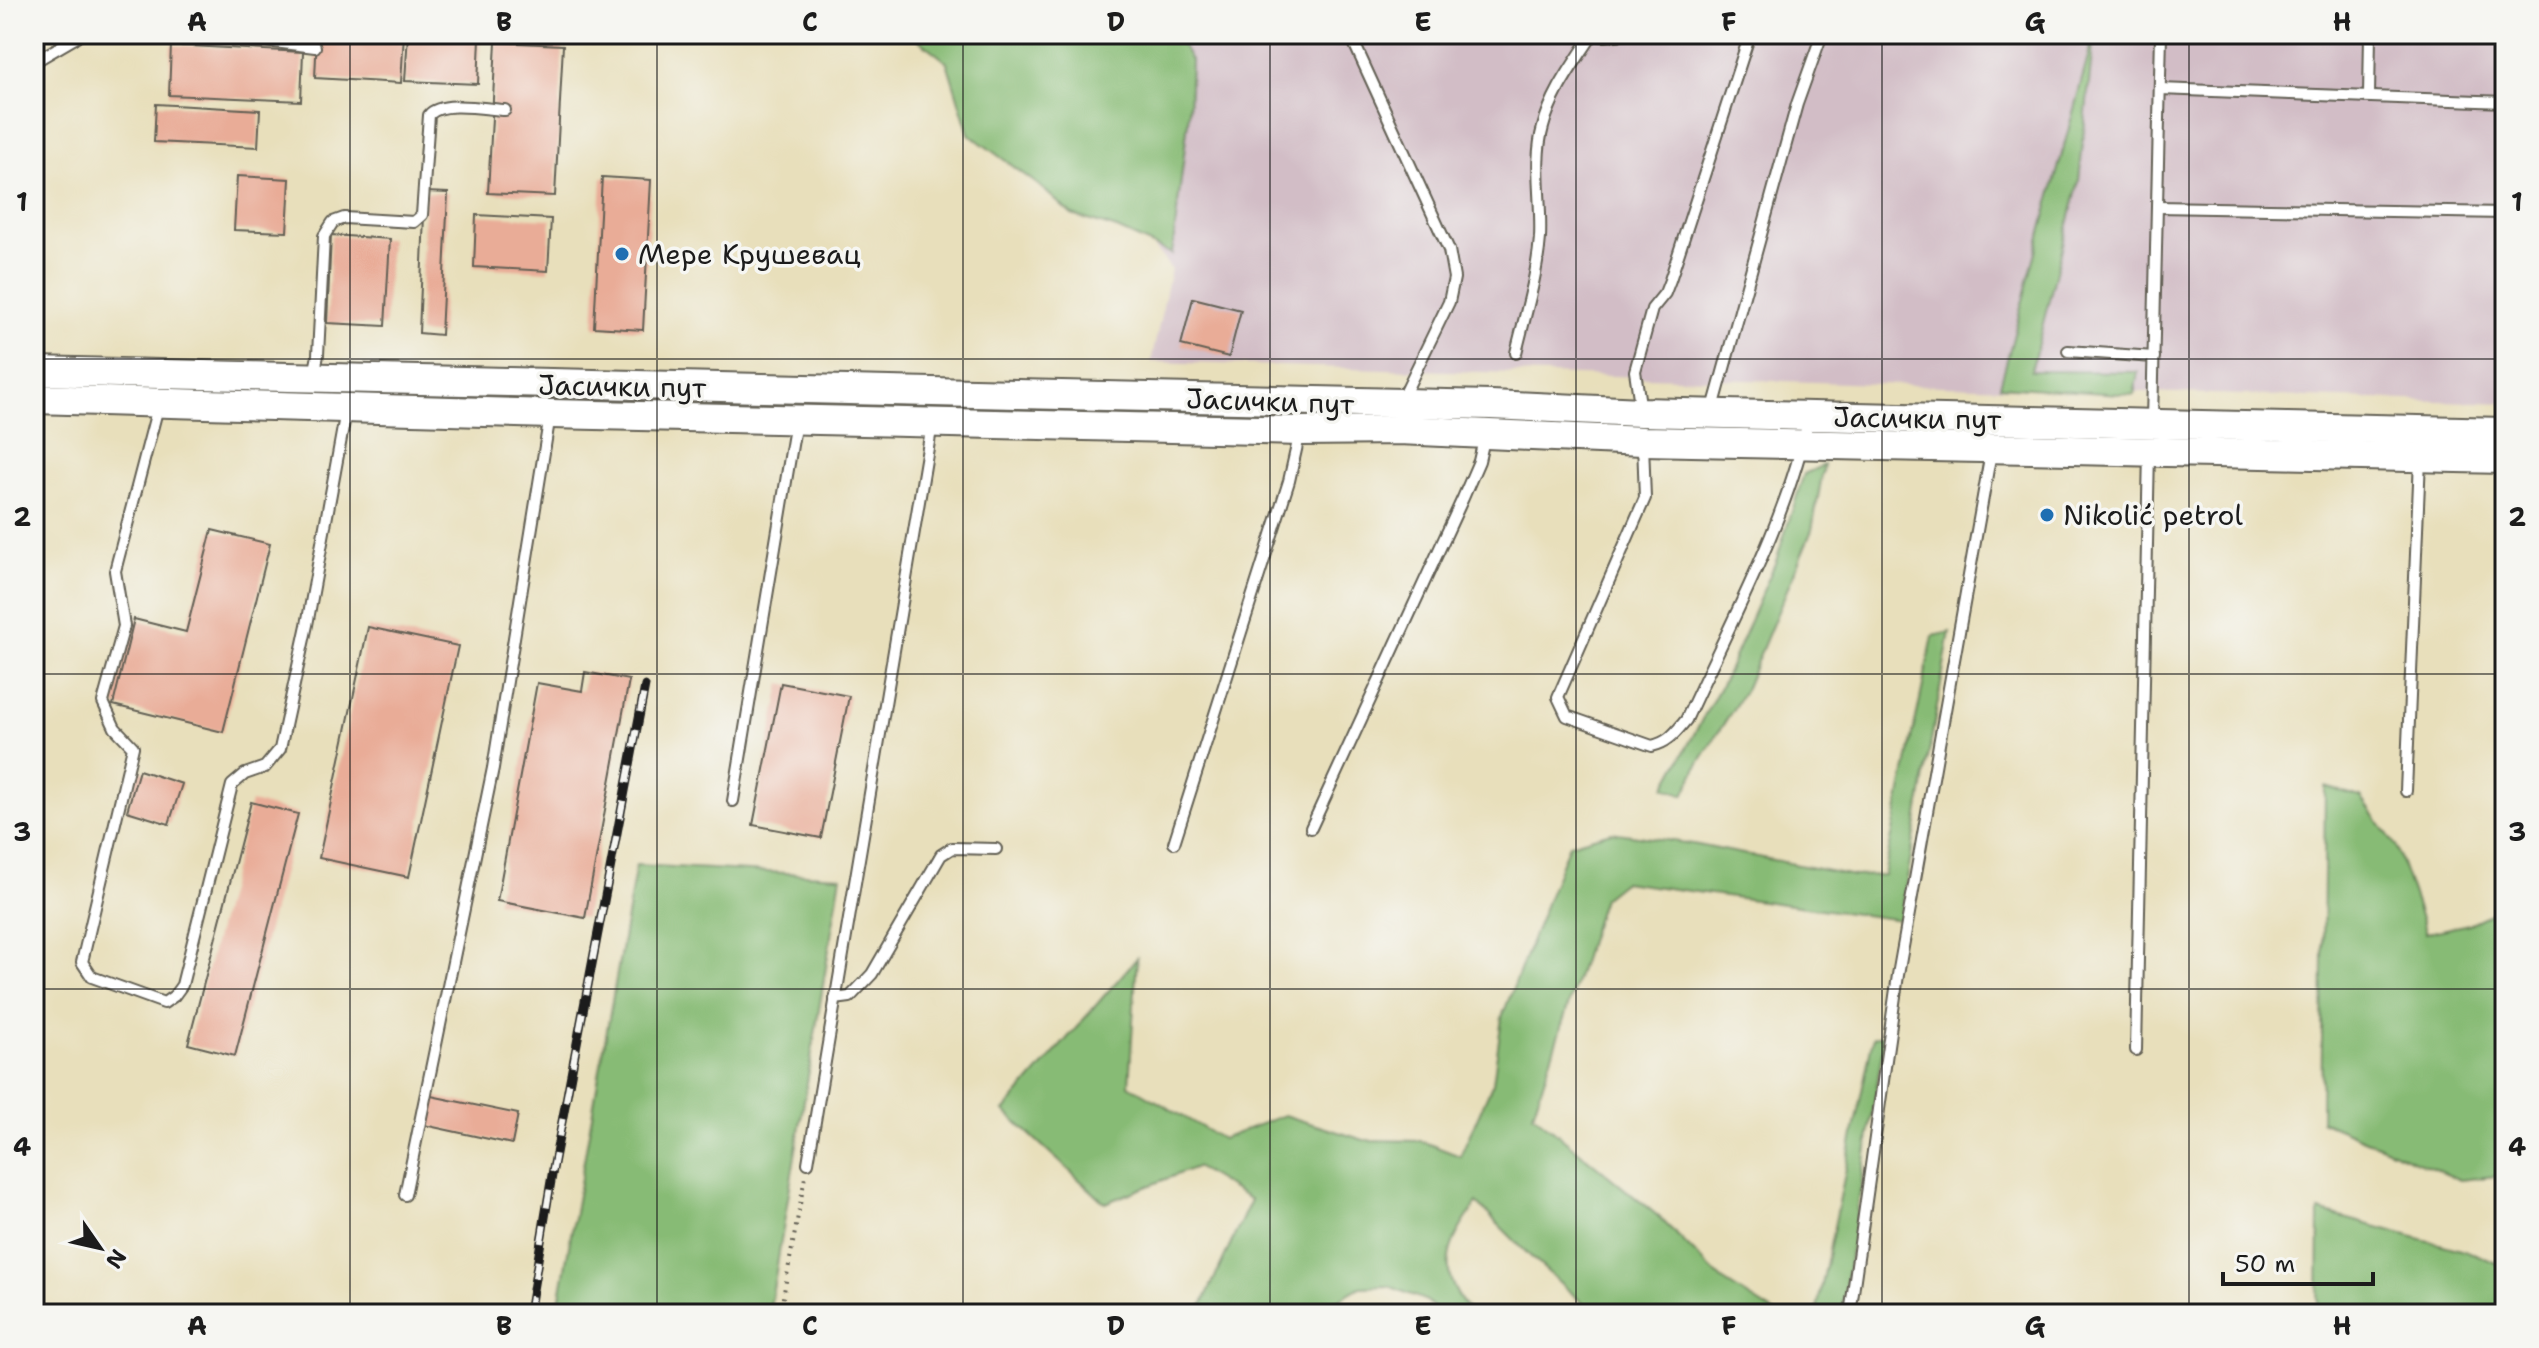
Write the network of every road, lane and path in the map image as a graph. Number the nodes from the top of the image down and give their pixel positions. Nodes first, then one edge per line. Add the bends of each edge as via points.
1 (82, 34) edge
2 (209, 34) edge
3 (1350, 34) edge
4 (1593, 34) edge
5 (1626, 34) edge
6 (1750, 34) edge
7 (1822, 34) edge
8 (2161, 34) edge
9 (2370, 34) edge
10 (315, 47) dead end
11 (34, 62) edge
12 (2160, 89) junction
13 (2369, 96) junction
14 (2505, 102) edge
15 (505, 110) dead end
16 (2157, 207) junction
17 (2505, 213) edge
18 (2068, 351) dead end
19 (1516, 353) dead end
20 (2154, 357) junction
21 (34, 371) edge
22 (166, 374) junction
23 (313, 378) junction
24 (400, 381) junction
25 (553, 384) junction
26 (800, 390) junction
27 (938, 392) junction
28 (34, 399) edge
29 (1302, 401) junction
30 (158, 404) junction
31 (1491, 405) junction
32 (301, 407) junction
33 (346, 409) junction
34 (398, 410) junction
35 (1641, 412) junction
36 (1712, 412) junction
37 (551, 414) junction
38 (1809, 415) junction
39 (1400, 418) junction
40 (797, 419) junction
41 (1993, 420) junction
42 (932, 422) junction
43 (2152, 424) junction
44 (1301, 431) junction
45 (2505, 432) edge
46 (1486, 434) junction
47 (1643, 441) junction
48 (1803, 443) junction
49 (1991, 449) junction
50 (2149, 452) junction
51 (2420, 457) junction
52 (2505, 459) edge
53 (2406, 791) dead end
54 (733, 801) dead end
55 (1311, 828) dead end
56 (1174, 843) dead end
57 (996, 849) dead end
58 (835, 999) junction
59 (2136, 1050) dead end
60 (808, 1163) joint
61 (405, 1195) dead end
62 (780, 1314) edge
63 (1850, 1314) edge

1 - 11 lane
2 - 10 lane
3 - 39 lane via 1449,250 1454,278 1449,302 1407,385
4 - 5 lane
4 - 19 lane via 1556,92 1542,131 1537,262
6 - 35 lane via 1670,280 1652,309 1635,371
7 - 36 lane via 1797,104
8 - 12 lane
9 - 13 lane
12 - 13 lane
12 - 16 lane
13 - 14 lane
15 - 23 lane via 444,107 429,115 419,220 344,218 329,226
16 - 17 lane
16 - 20 lane
18 - 20 lane
20 - 43 lane
21 - 22 main road, Јасички пут
22 - 23 main road, Јасички пут
22 - 30 lane
23 - 24 main road, Јасички пут
23 - 32 main road
24 - 25 main road, Јасички пут
24 - 34 main road
25 - 26 main road, Јасички пут
25 - 37 lane
26 - 27 main road, Јасички пут
26 - 40 lane
27 - 29 main road, Јасички пут
27 - 42 lane
28 - 30 main road, Јасички пут
29 - 39 main road, Јасички пут
29 - 44 lane
30 - 32 main road, Јасички пут
30 - 33 lane via 115,571 124,626 103,702 115,728 133,747 82,962 92,977 164,1003 182,985 232,785 265,767 280,749
31 - 35 main road, Јасички пут
31 - 39 main road, Јасички пут
31 - 46 lane
32 - 33 main road, Јасички пут
33 - 34 main road, Јасички пут
34 - 37 main road, Јасички пут
35 - 36 main road, Јасички пут
35 - 47 lane
36 - 38 main road, Јасички пут
37 - 40 main road, Јасички пут
37 - 61 lane via 493,768
38 - 41 main road, Јасички пут
38 - 48 lane
39 - 44 main road, Јасички пут
39 - 46 main road, Јасички пут
40 - 42 main road, Јасички пут
40 - 54 lane
41 - 43 main road, Јасички пут
41 - 49 lane
42 - 44 main road, Јасички пут
42 - 58 lane
43 - 45 main road, Јасички пут
43 - 50 lane
44 - 56 lane
46 - 47 main road, Јасички пут
46 - 55 lane via 1463,498
47 - 48 main road, Јасички пут
47 - 48 lane via 1645,498 1558,697 1567,716 1652,746 1664,743 1686,720 1766,544
48 - 49 main road, Јасички пут
49 - 50 main road, Јасички пут
49 - 63 lane via 1898,975
50 - 51 main road, Јасички пут
50 - 59 lane
51 - 52 main road, Јасички пут
51 - 53 lane
57 - 58 lane via 952,848 941,855 872,974 850,997
58 - 60 lane
60 - 62 path

